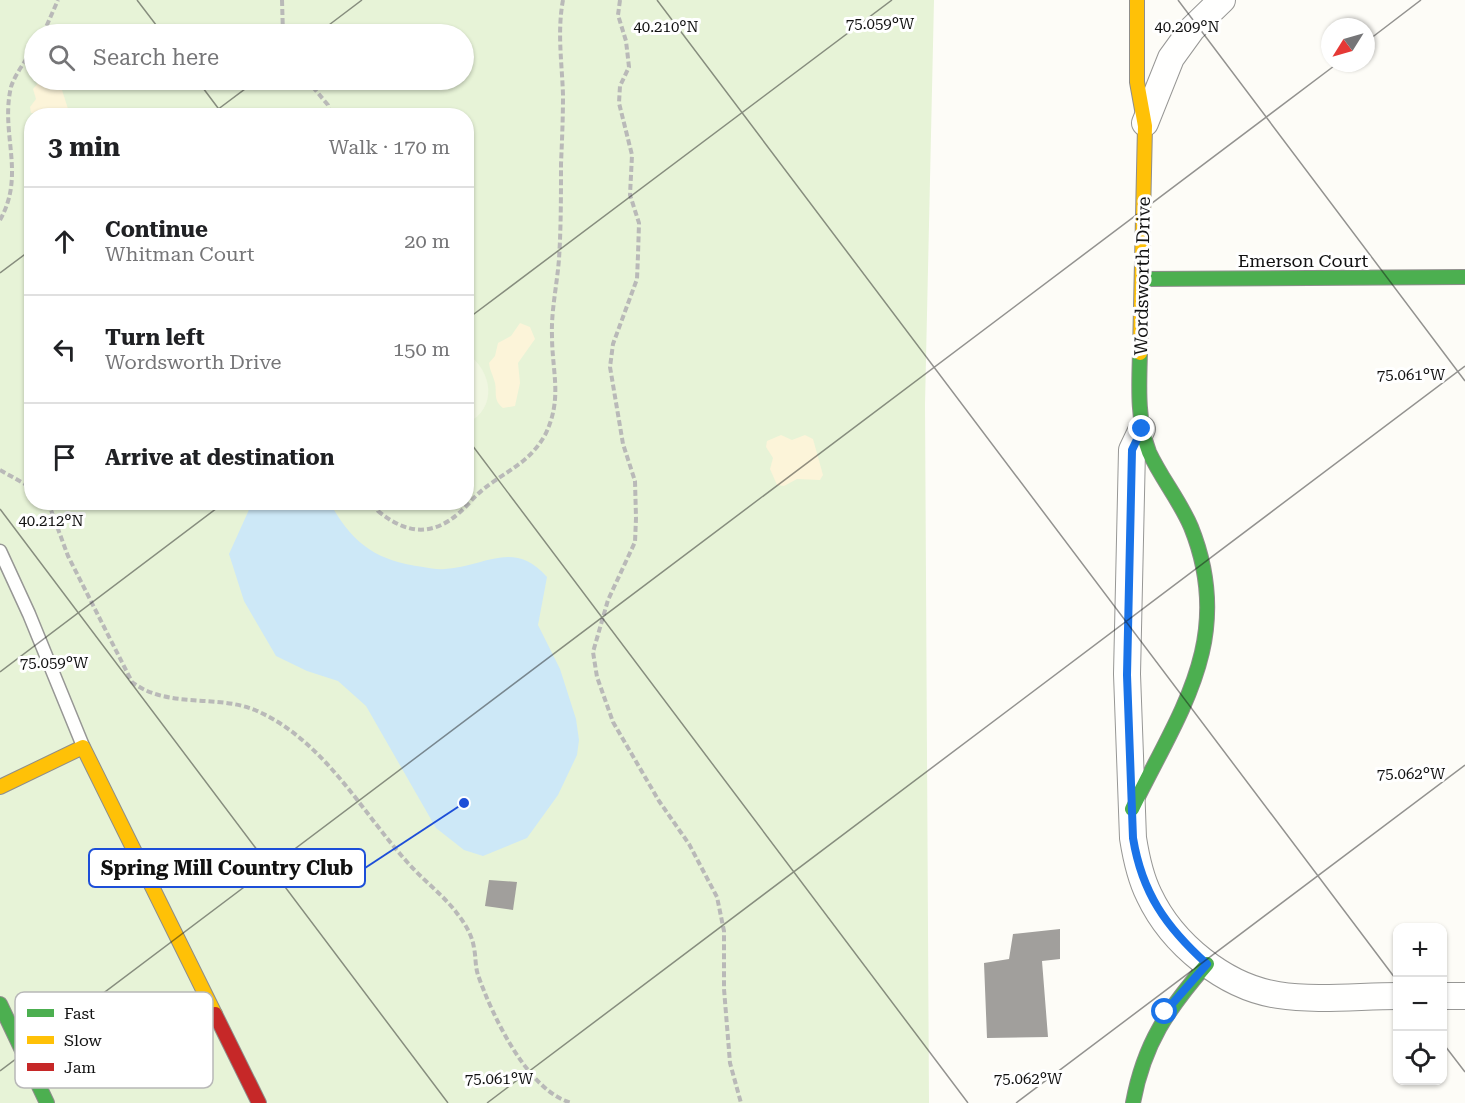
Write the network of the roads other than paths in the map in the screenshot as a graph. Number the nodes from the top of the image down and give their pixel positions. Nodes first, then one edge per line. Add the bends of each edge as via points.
1 (1137, 0) edge
2 (1222, 0) edge
3 (1145, 123) junction
4 (1465, 277) edge
5 (1142, 279) junction
6 (1142, 429) junction
7 (0, 551) edge
8 (83, 747) junction
9 (0, 787) edge
10 (1132, 808) junction
11 (1207, 964) junction
12 (203, 992) edge
13 (1393, 996) edge
14 (1447, 996) edge
15 (1465, 996) edge
16 (0, 1004) edge
17 (213, 1011) edge
18 (15, 1036) edge
19 (40, 1088) edge
20 (47, 1103) edge
21 (258, 1103) edge
22 (1133, 1103) edge

1 - 3 street, Wordsworth Drive via 1137,83
2 - 3 street, Wordsworth Drive via 1192,29 1171,58
3 - 5 street, Wordsworth Drive
4 - 5 street, Emerson Court
5 - 6 street, Wordsworth Drive
6 - 10 street, Wordsworth Drive via 1132,450 1131,487 1127,675
6 - 10 street, Wordsworth Drive via 1200,551 1208,641 1192,692
7 - 8 lane
8 - 9 street
8 - 12 street
10 - 11 street, Wordsworth Drive via 1137,859 1149,896 1177,934
11 - 13 street, Wordsworth Drive via 1247,986 1280,996
11 - 22 street via 1165,1012 1151,1036
14 - 15 street
16 - 18 street
17 - 21 street
19 - 20 street

